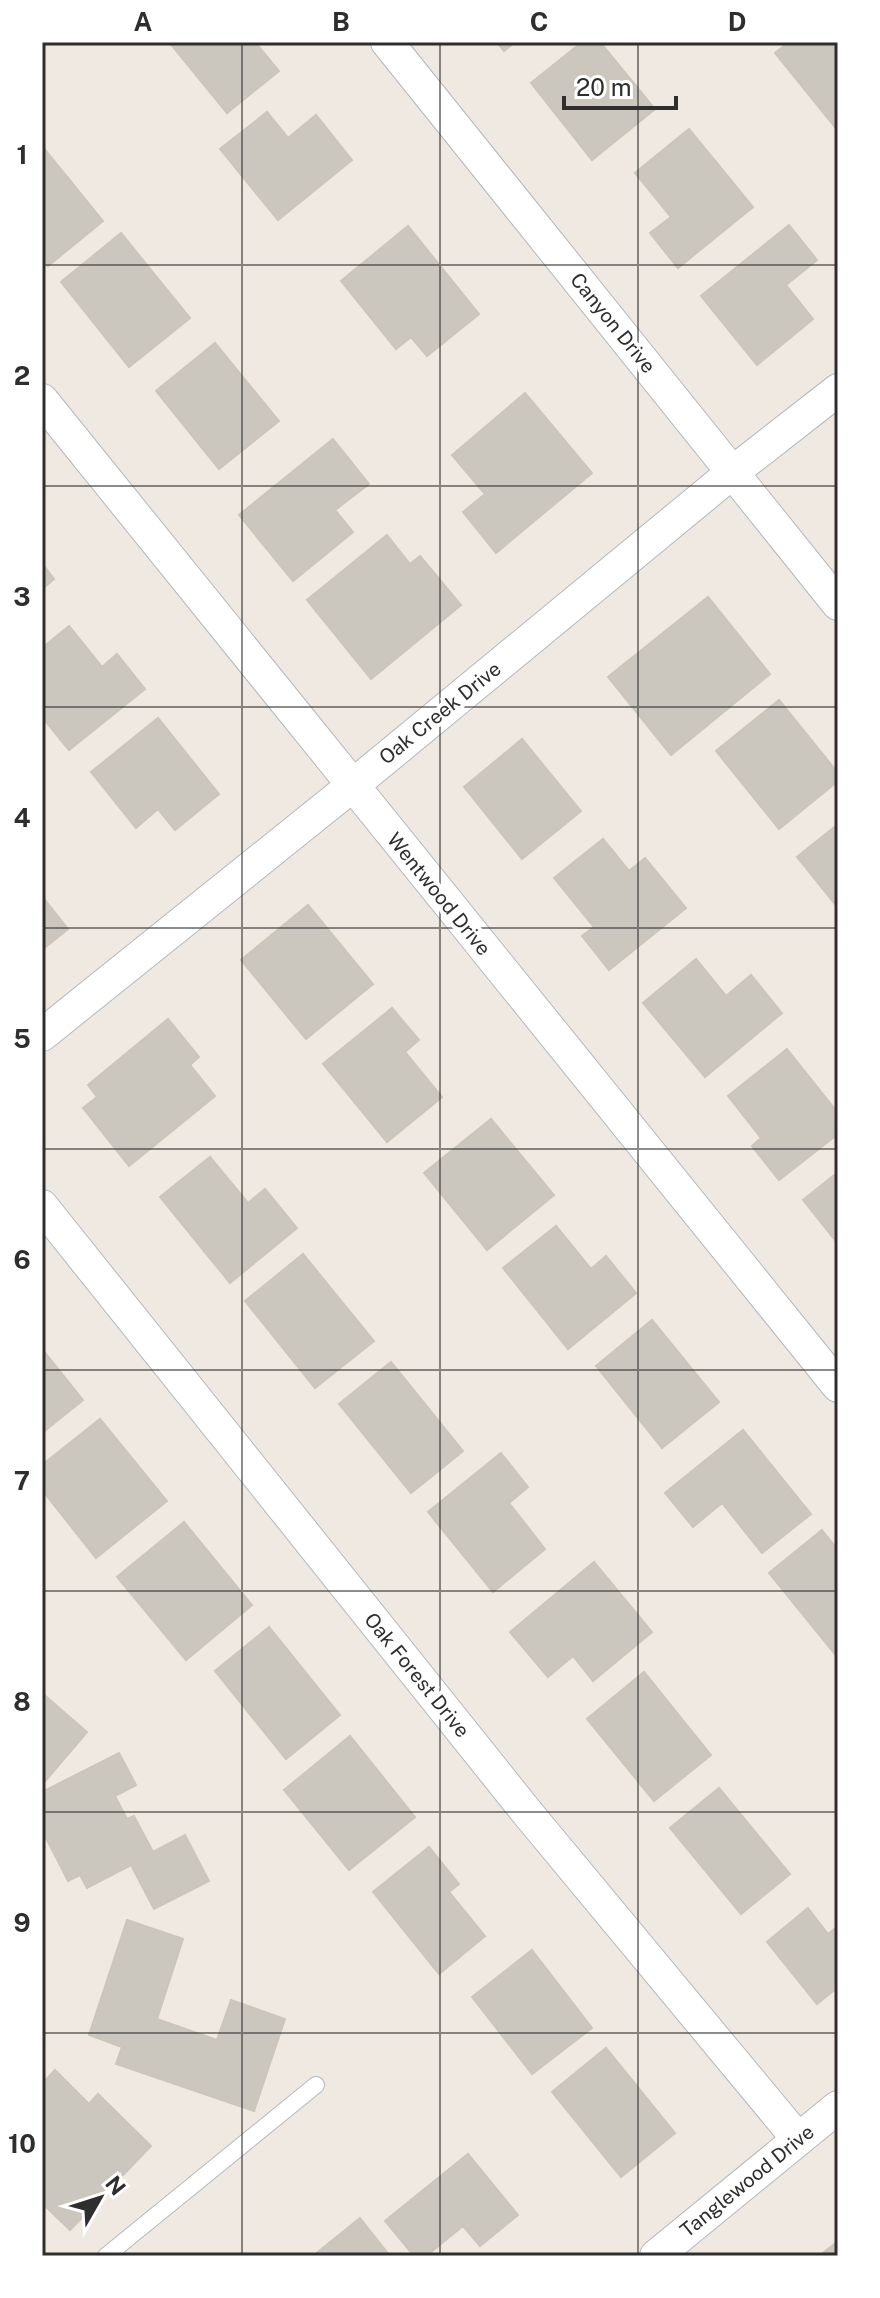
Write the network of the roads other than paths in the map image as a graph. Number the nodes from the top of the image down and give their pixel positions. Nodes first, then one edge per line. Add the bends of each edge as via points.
1 (387, 42) edge
2 (838, 390) edge
3 (42, 400) edge
4 (733, 472) junction
5 (838, 604) edge
6 (352, 786) junction
7 (42, 1035) edge
8 (42, 1206) edge
9 (838, 1386) edge
10 (316, 2085) dead end
11 (838, 2107) edge
12 (798, 2139) junction
13 (106, 2256) edge
14 (656, 2256) edge

1 - 4 street, Canyon Drive
2 - 4 street, Oak Creek Drive
3 - 6 street, Wentwood Drive
4 - 5 street, Canyon Drive
4 - 6 street, Oak Creek Drive
6 - 7 street, Oak Creek Drive
6 - 9 street, Wentwood Drive
8 - 12 street, Oak Forest Drive via 525,1810
10 - 13 lane
11 - 12 street, Tanglewood Drive
12 - 14 street, Tanglewood Drive

